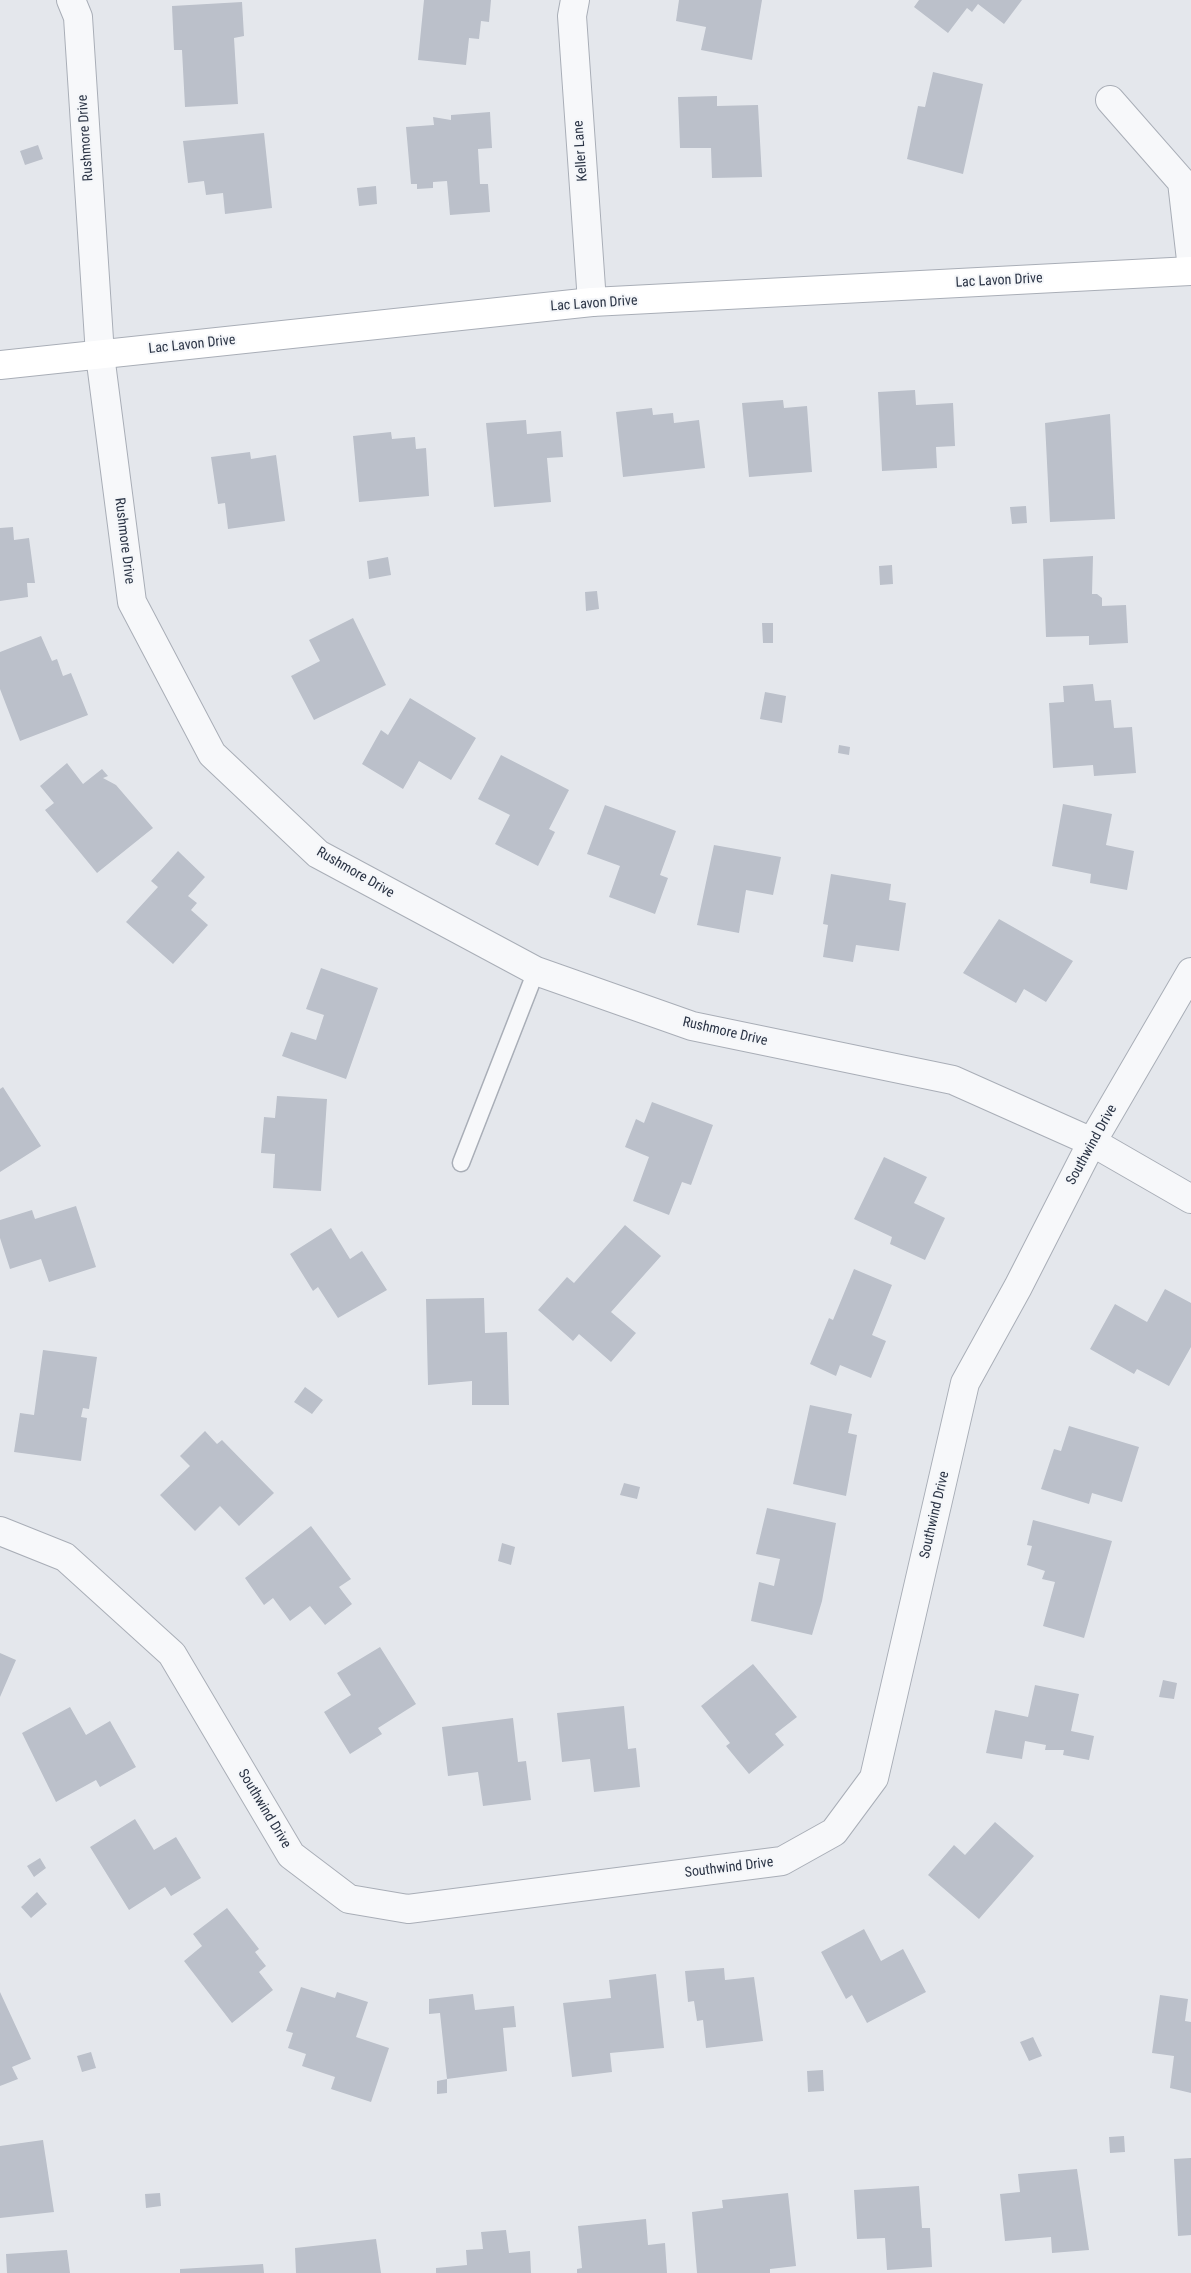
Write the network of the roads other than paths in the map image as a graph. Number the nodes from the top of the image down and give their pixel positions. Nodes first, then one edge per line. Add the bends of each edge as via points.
1 (71, 0) edge
2 (575, 0) edge
3 (1110, 100) dead end
4 (1191, 260) edge
5 (1191, 271) edge
6 (592, 302) junction
7 (100, 354) junction
8 (0, 365) edge
9 (536, 971) junction
10 (1191, 972) edge
11 (1092, 1142) junction
12 (461, 1164) dead end
13 (1191, 1199) edge
14 (0, 1531) edge

1 - 7 street, Rushmore Drive via 78,17
2 - 6 street, Keller Lane via 572,16
3 - 4 street via 1182,182
5 - 6 street, Lac Lavon Drive
6 - 7 street, Lac Lavon Drive
7 - 8 street, Lac Lavon Drive
7 - 9 street, Rushmore Drive via 132,602 212,754 318,854
9 - 11 street, Rushmore Drive via 692,1026 953,1080
9 - 12 lane
10 - 11 street, Southwind Drive
11 - 13 street, Rushmore Drive
11 - 14 street, Southwind Drive via 965,1383 874,1778 834,1832 782,1861 408,1909 349,1899 291,1854 172,1654 65,1557

